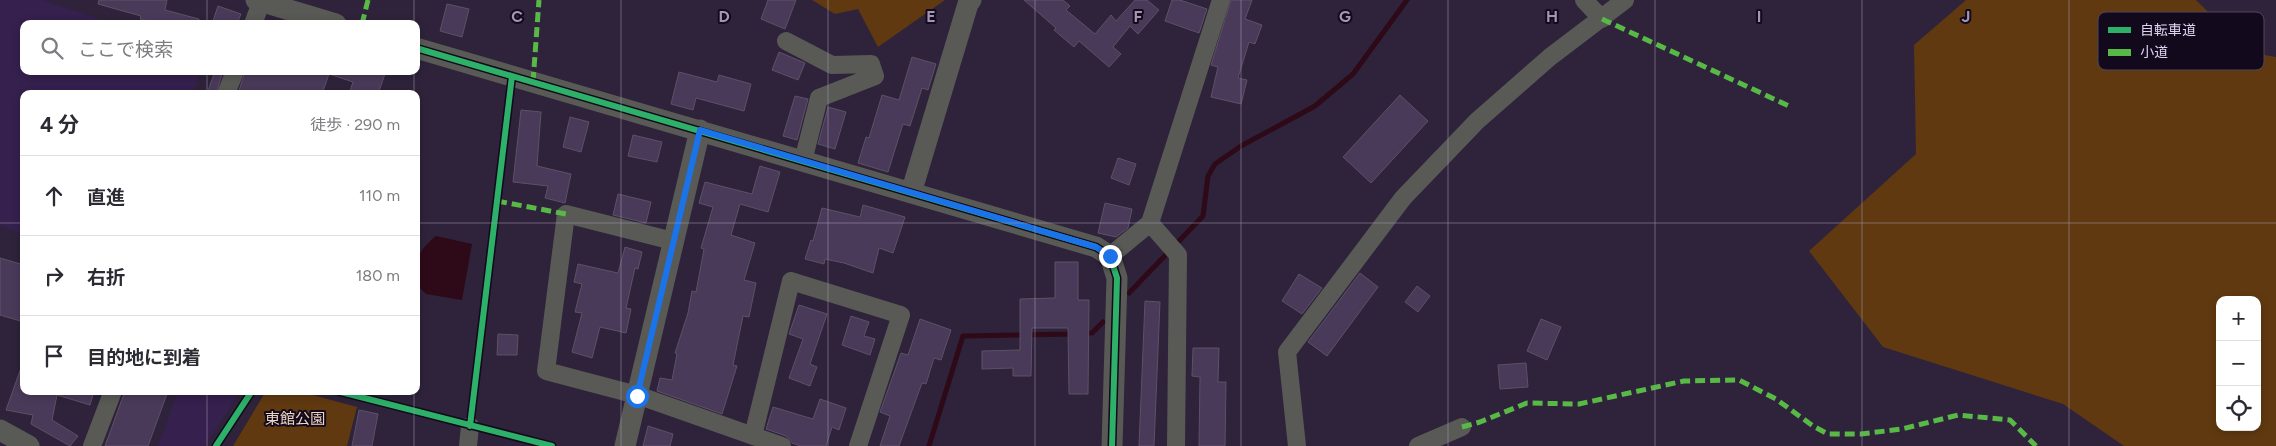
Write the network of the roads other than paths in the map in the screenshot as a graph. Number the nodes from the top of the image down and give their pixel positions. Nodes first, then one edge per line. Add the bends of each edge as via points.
1 (260, 0) edge
2 (971, 0) edge
3 (1221, 0) edge
4 (1584, 0) edge
5 (1625, 0) edge
6 (1602, 19) junction
7 (254, 20) edge
8 (323, 20) edge
9 (786, 41) dead end
10 (420, 49) edge
11 (233, 75) edge
12 (228, 90) edge
13 (700, 130) junction
14 (803, 160) junction
15 (911, 192) junction
16 (1150, 223) junction
17 (674, 241) junction
18 (1110, 256) junction
19 (111, 395) edge
20 (637, 396) junction
21 (470, 426) dead end
22 (1462, 427) dead end
23 (0, 430) edge
24 (753, 436) junction
25 (29, 446) edge
26 (92, 446) edge
27 (468, 446) edge
28 (625, 446) edge
29 (782, 446) edge
30 (858, 446) edge
31 (1112, 446) edge
32 (1176, 446) edge
33 (1297, 446) edge
34 (1418, 446) edge

1 - 7 street
1 - 8 street
2 - 15 street
3 - 16 street
4 - 6 street
5 - 6 street
6 - 33 street via 1550,57 1477,121 1403,198 1286,352
9 - 14 street via 832,65 871,64 875,76 819,98
10 - 13 street
11 - 12 street
13 - 14 street
13 - 17 street
14 - 15 street
15 - 18 street via 1096,247
16 - 18 street
16 - 32 street via 1178,255
17 - 20 street
17 - 20 street via 566,214 546,371
18 - 31 street via 1117,278
19 - 26 street
20 - 24 street
20 - 28 street
21 - 27 street
22 - 34 street
23 - 25 street
24 - 29 street
24 - 30 street via 791,281 901,315

